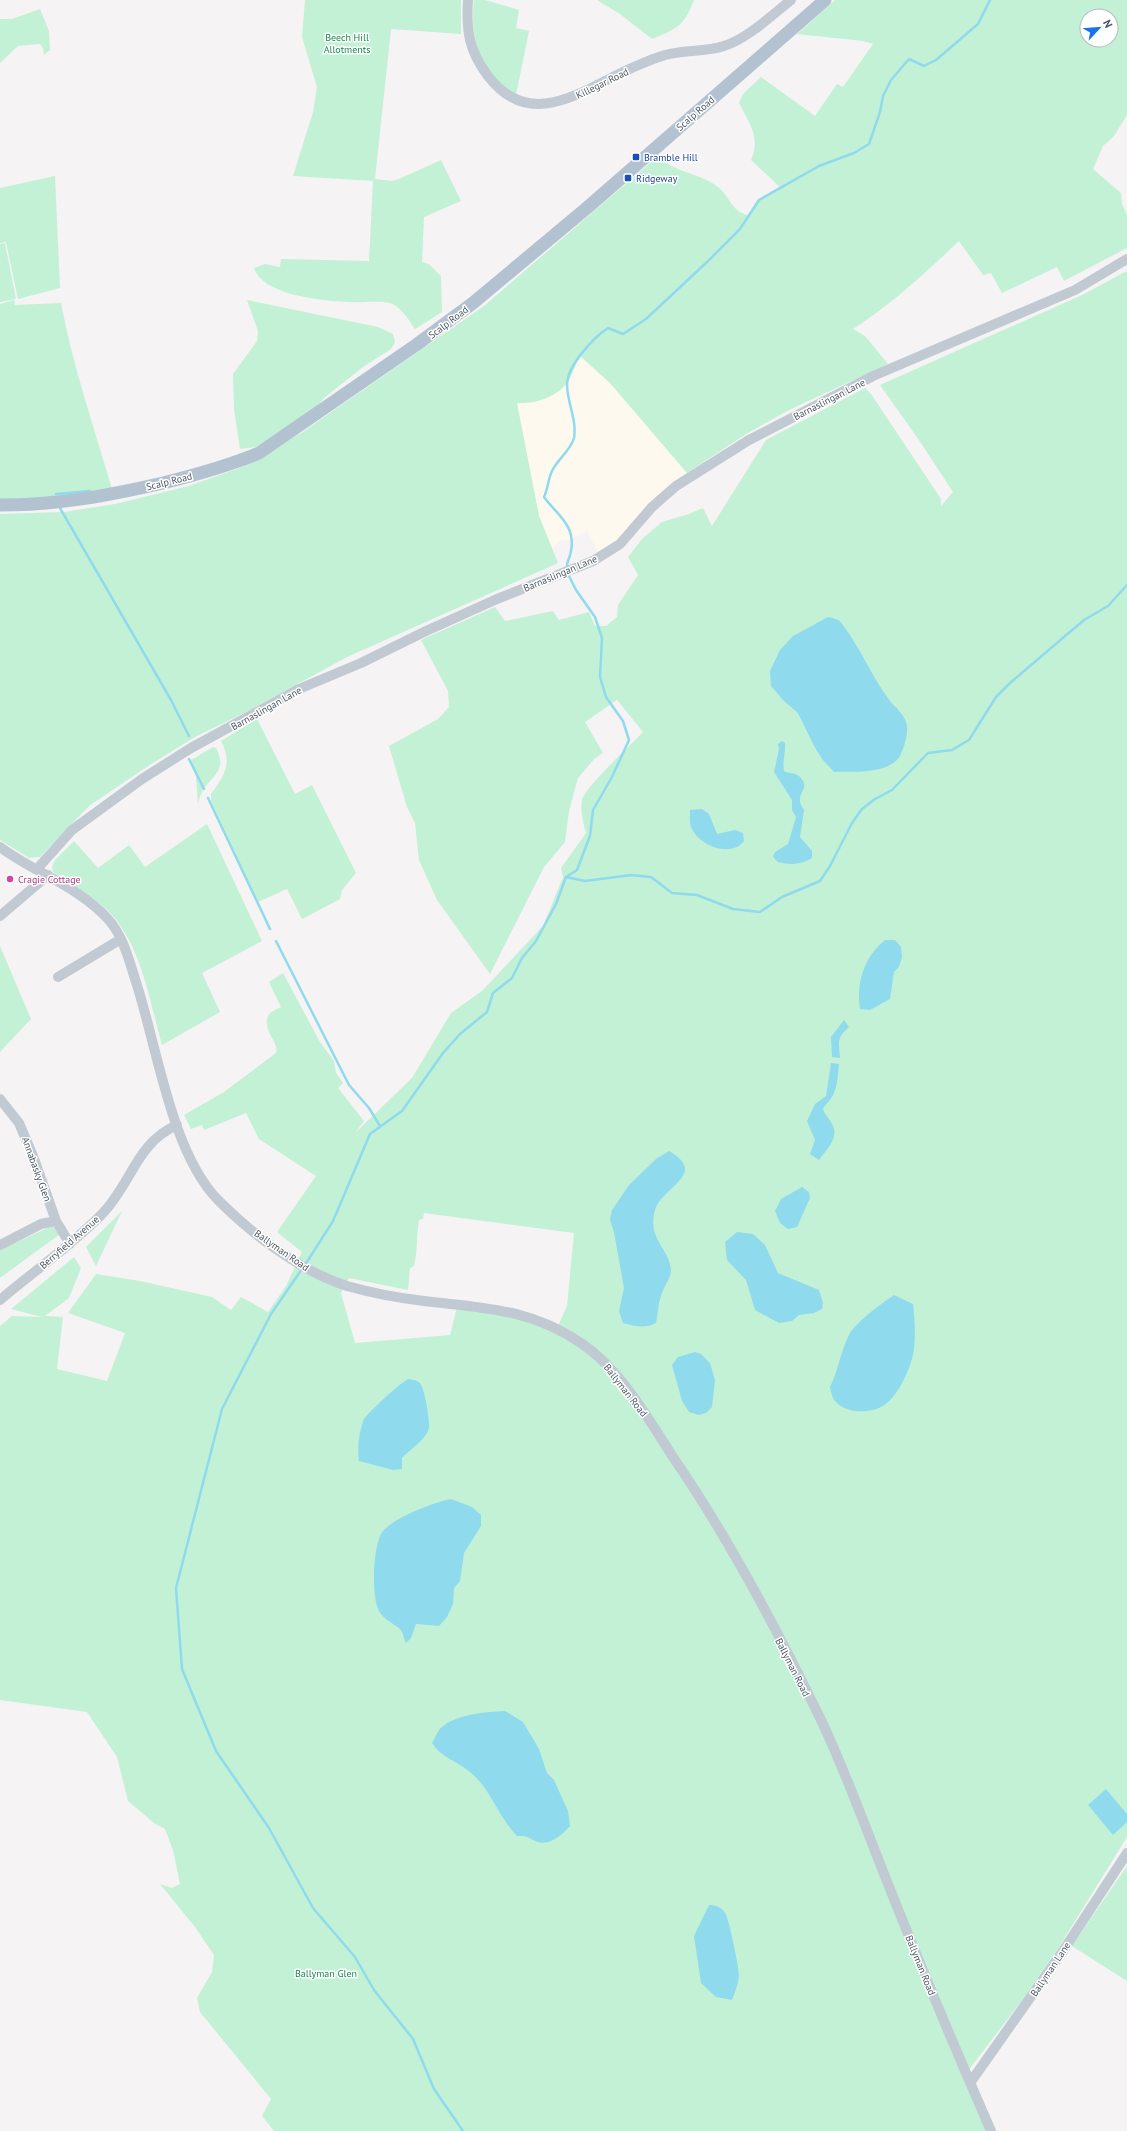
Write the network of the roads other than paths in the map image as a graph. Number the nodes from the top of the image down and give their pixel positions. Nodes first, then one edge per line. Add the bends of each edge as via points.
1 (468, 0) edge
2 (791, 0) edge
3 (825, 0) edge
4 (1127, 259) edge
5 (0, 505) edge
6 (0, 847) edge
7 (37, 869) junction
8 (48, 875) junction
9 (0, 916) edge
10 (121, 939) junction
11 (58, 977) dead end
12 (0, 1099) edge
13 (177, 1125) junction
14 (56, 1221) junction
15 (70, 1244) junction
16 (0, 1246) edge
17 (0, 1300) edge
18 (1127, 1853) edge
19 (970, 2083) junction
20 (991, 2131) edge

1 - 2 street, Killegar Road via 469,42 485,73 508,97 529,104 548,104 582,94 625,71 661,56 724,46 736,41
3 - 5 main road, Scalp Road via 470,306 259,453 182,478 116,494 66,502
4 - 7 street, Barnaslingan Lane via 1075,290 873,376 749,440 676,486 652,507 620,544 593,561 426,631 361,663 298,689 191,748 142,779 72,830
6 - 7 street, Ballyman Road
7 - 8 street, Ballyman Road
8 - 9 street
8 - 10 street, Ballyman Road via 92,905 109,920
10 - 11 street
10 - 13 street, Ballyman Road via 147,1017 168,1101
12 - 14 street, Annabasky Glen via 19,1123
13 - 15 street, Berryfield Avenue via 154,1138 142,1153 113,1202
13 - 19 street, Ballyman Road via 192,1162 216,1198 261,1237 316,1273 347,1286 381,1294 485,1307 526,1315 584,1344 608,1365 638,1404 711,1512 822,1723
14 - 15 street, Annabasky Glen
14 - 16 street via 41,1224
15 - 17 street, Berryfield Avenue
18 - 19 street, Ballyman Lane
19 - 20 street, Ballyman Road

